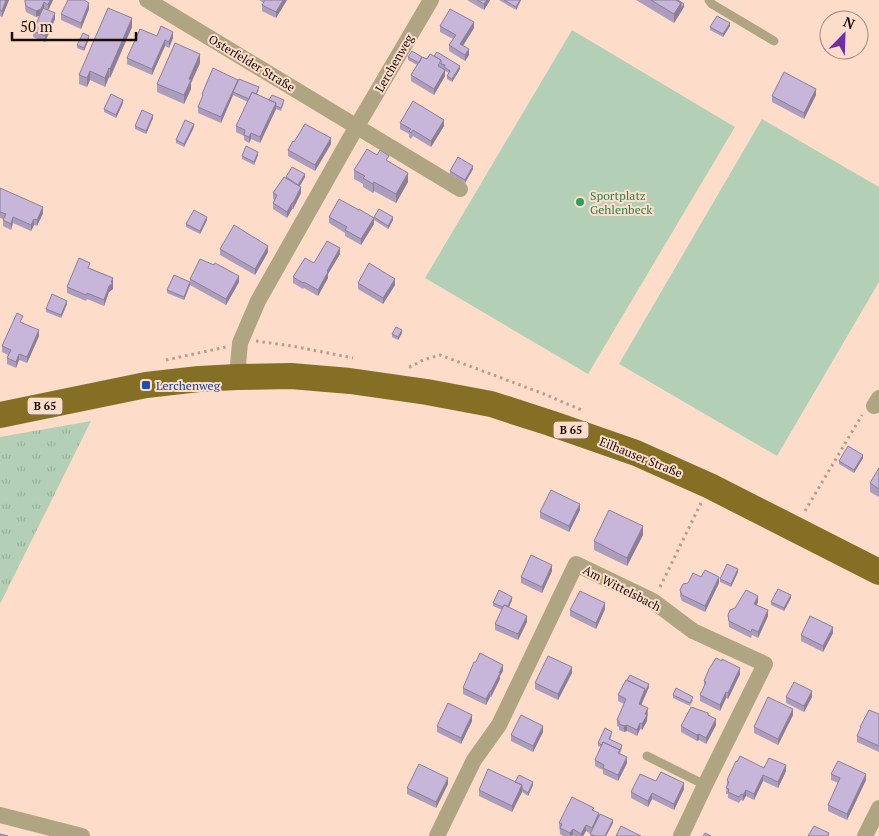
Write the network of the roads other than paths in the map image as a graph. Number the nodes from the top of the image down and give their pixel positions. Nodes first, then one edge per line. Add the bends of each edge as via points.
1 (147, 0) edge
2 (431, 0) edge
3 (709, 0) edge
4 (774, 41) dead end
5 (357, 126) junction
6 (460, 188) dead end
7 (237, 377) junction
8 (0, 415) edge
9 (879, 572) edge
10 (647, 756) dead end
11 (705, 785) junction
12 (879, 808) edge
13 (0, 816) edge
14 (82, 836) edge
15 (437, 836) edge
16 (681, 836) edge
17 (865, 836) edge

1 - 5 street, Osterfelder Straße
2 - 5 street, Lerchenweg
3 - 4 lane
5 - 6 street
5 - 7 street, Lerchenweg via 258,302 240,344
7 - 8 main road, B 65 via 146,386
7 - 9 main road, Eilhauser Straße / B 65 via 291,376 350,381 491,404 636,453 710,486
10 - 11 lane
11 - 15 street, Am Wittelsbach via 765,664 693,631 653,601 576,564 498,725 474,760
11 - 16 street, Am Wittelsbach
12 - 17 street
13 - 14 street

